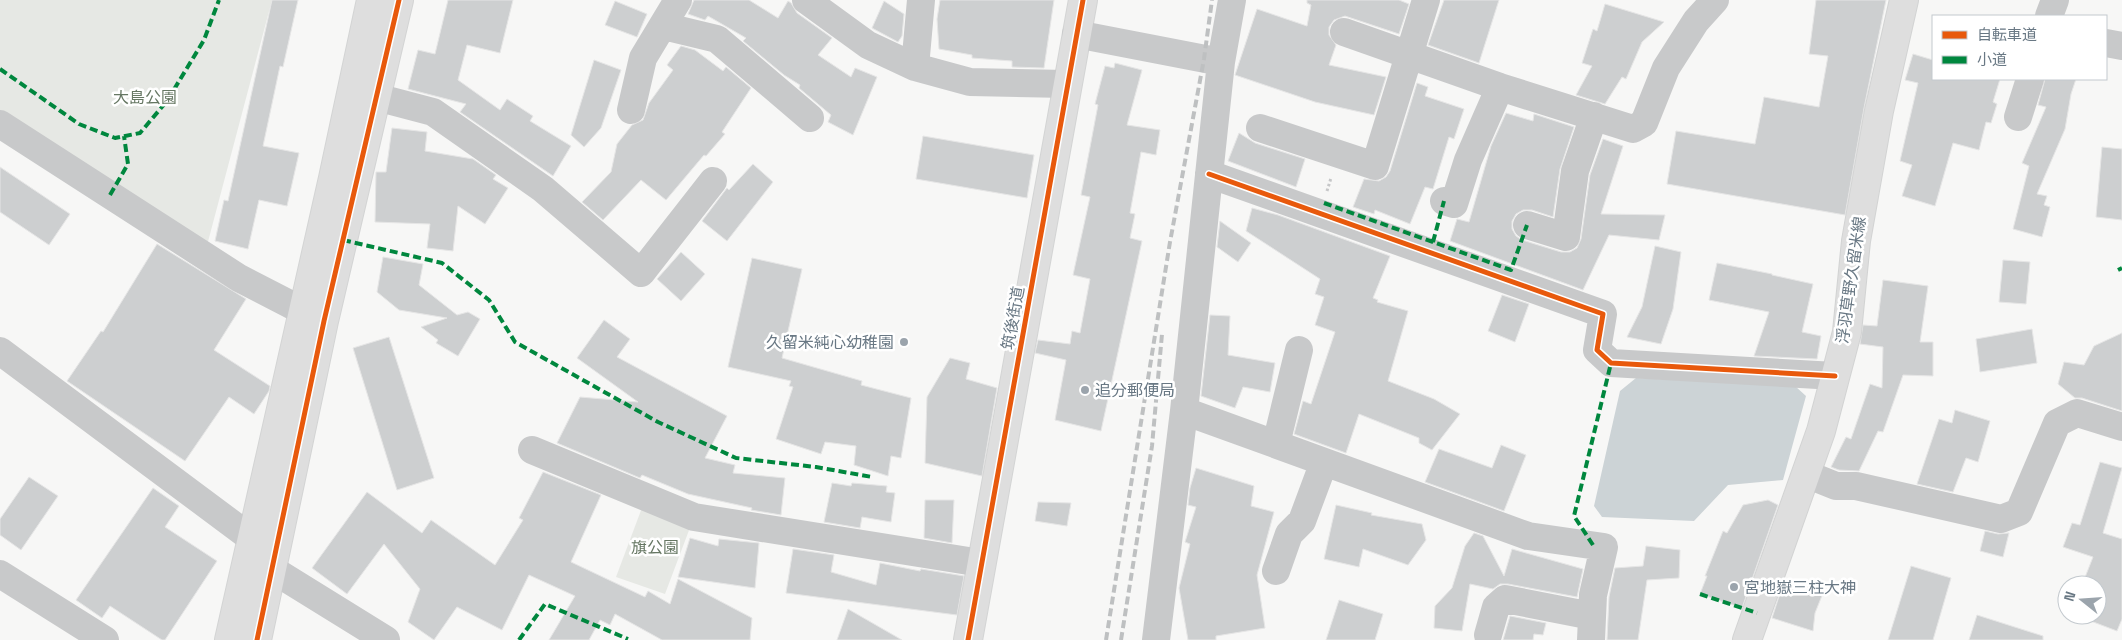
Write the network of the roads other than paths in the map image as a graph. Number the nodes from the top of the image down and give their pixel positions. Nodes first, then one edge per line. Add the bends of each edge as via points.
1 (371, 0) edge
2 (399, 0) edge
3 (678, 0) edge
4 (806, 0) edge
5 (921, 0) edge
6 (1083, 0) edge
7 (1232, 0) edge
8 (1426, 0) edge
9 (1715, 0) edge
10 (1904, 0) edge
11 (2054, 0) edge
12 (2049, 15) edge
13 (663, 26) junction
14 (1344, 32) dead end
15 (1076, 34) junction
16 (2107, 43) edge
17 (2122, 46) edge
18 (1409, 54) junction
19 (1221, 62) junction
20 (915, 67) junction
21 (2030, 80) edge
22 (1067, 84) junction
23 (1500, 86) junction
24 (376, 97) junction
25 (631, 110) dead end
26 (1594, 116) junction
27 (2018, 117) dead end
28 (810, 118) dead end
29 (0, 124) edge
30 (1260, 128) dead end
31 (1209, 174) junction
32 (714, 181) dead end
33 (1444, 201) dead end
34 (1527, 225) dead end
35 (303, 311) junction
36 (1299, 350) dead end
37 (0, 351) edge
38 (1835, 376) junction
39 (1184, 411) junction
40 (2122, 428) edge
41 (1276, 444) junction
42 (532, 450) dead end
43 (1324, 462) junction
44 (1806, 474) junction
45 (251, 538) junction
46 (982, 563) junction
47 (273, 570) junction
48 (1276, 571) dead end
49 (0, 574) edge
50 (1592, 628) edge
51 (1488, 635) dead end
52 (105, 640) edge
53 (229, 640) edge
54 (257, 640) edge
55 (386, 640) edge
56 (968, 640) edge
57 (1156, 640) edge
58 (1747, 640) edge

1 - 35 street
2 - 24 street
3 - 13 street
4 - 20 street via 868,46
5 - 20 street
6 - 15 street, 筑後街道
7 - 19 street
8 - 18 street
9 - 26 street via 1696,21 1666,68 1644,123 1633,129
10 - 38 street, 浮羽草野久留米線 via 1879,111 1856,241 1847,332
11 - 12 street
13 - 25 street via 643,58
13 - 28 street via 717,38
14 - 18 street
15 - 19 street
15 - 22 street, 筑後街道
16 - 17 street
18 - 23 street
18 - 30 street via 1375,166
19 - 31 street
20 - 22 street via 970,82
21 - 27 street
22 - 46 street, 筑後街道
23 - 26 street
23 - 33 street via 1468,160 1454,204
24 - 32 street via 433,112 543,189 641,273
24 - 47 street via 324,321
26 - 34 street via 1576,171 1566,237
29 - 35 street via 239,278
31 - 38 street via 1603,314 1597,350 1611,363
31 - 39 street
35 - 45 street
36 - 41 street
37 - 45 street
38 - 44 street, 浮羽草野久留米線
39 - 41 street
39 - 57 street
40 - 44 street via 2077,413 2057,423 2019,512 2001,519 1856,486 1836,486
41 - 43 street
42 - 46 street via 694,517
43 - 48 street via 1302,521 1289,534
43 - 50 street via 1528,536 1604,547 1593,595
44 - 58 street, 浮羽草野久留米線
45 - 47 street
45 - 53 street
46 - 56 street, 筑後街道
47 - 54 street
47 - 55 street
49 - 52 street
50 - 51 street via 1505,599 1496,607

